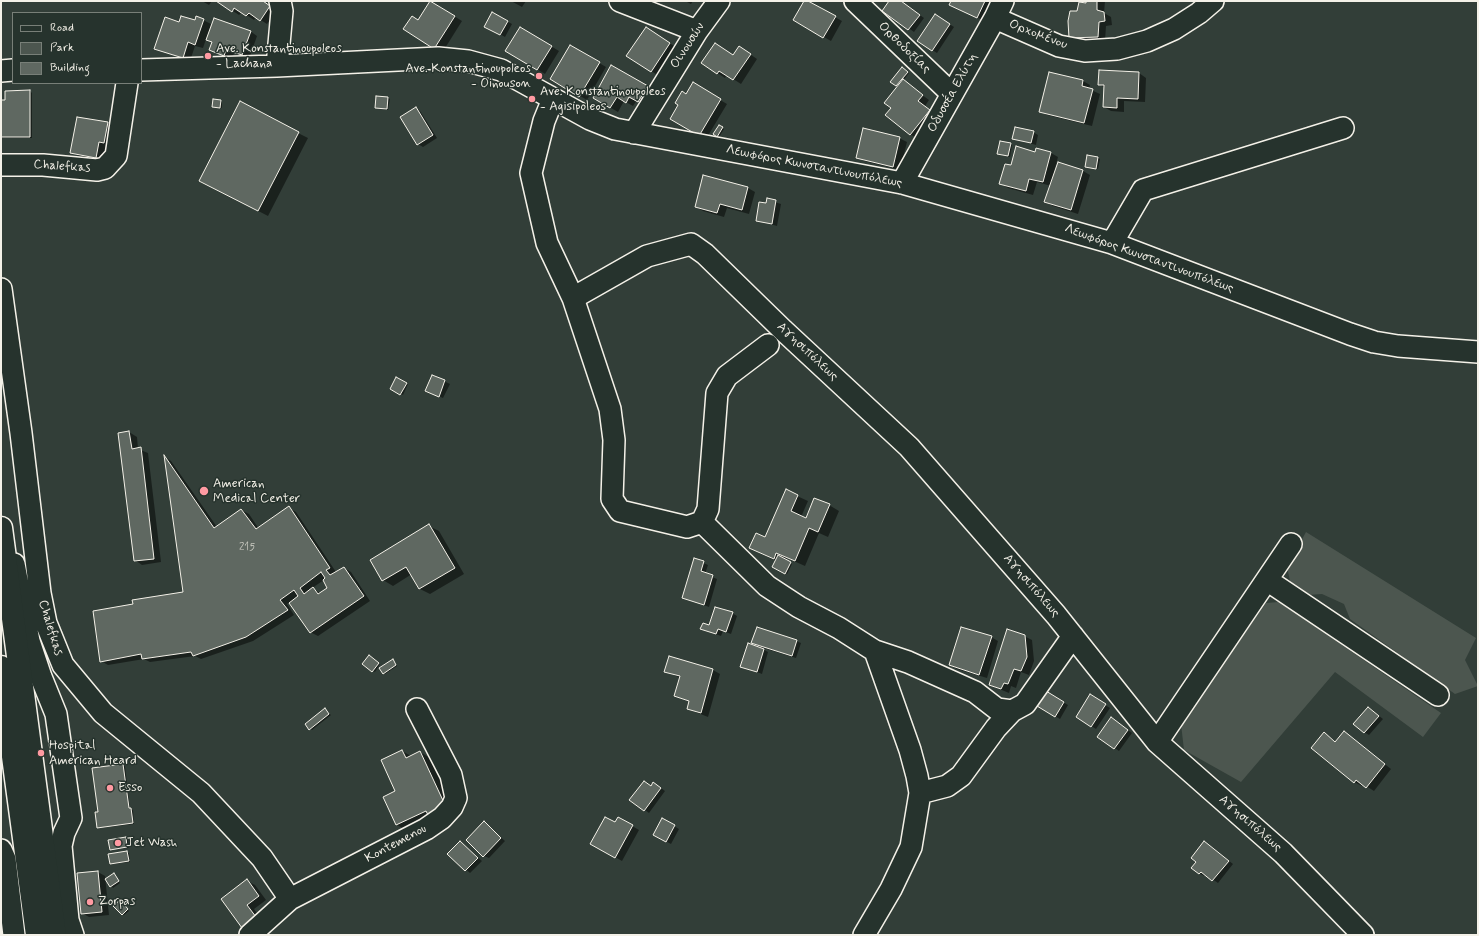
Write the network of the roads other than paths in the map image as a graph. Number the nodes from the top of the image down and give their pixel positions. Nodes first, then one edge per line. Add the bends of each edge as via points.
1 (280, 1) edge
2 (620, 1) edge
3 (719, 1) edge
4 (855, 1) edge
5 (1213, 1) edge
6 (999, 10) edge
7 (697, 31) junction
8 (277, 66) junction
9 (1, 70) edge
10 (12, 70) edge
11 (142, 70) edge
12 (127, 84) edge
13 (952, 94) junction
14 (553, 99) junction
15 (1342, 128) dead end
16 (634, 133) junction
17 (1, 165) edge
18 (902, 183) junction
19 (1112, 243) junction
20 (1, 289) edge
21 (573, 298) junction
22 (768, 345) dead end
23 (1478, 352) edge
24 (702, 522) junction
25 (1, 532) edge
26 (1291, 544) dead end
27 (1266, 580) junction
28 (1073, 636) junction
29 (875, 651) junction
30 (63, 665) junction
31 (1, 667) edge
32 (41, 677) junction
33 (1438, 695) dead end
34 (418, 709) dead end
35 (1012, 711) junction
36 (1157, 742) junction
37 (920, 792) junction
38 (3, 855) edge
39 (290, 899) junction
40 (14, 935) edge
41 (36, 935) edge
42 (55, 935) edge
43 (72, 935) edge
44 (250, 935) edge
45 (864, 935) edge
46 (1363, 935) edge

1 - 8 street via 282,11
2 - 7 street
3 - 7 street, Οινουσών
4 - 13 street, Ορθοδοξίας
5 - 6 street, Ορχομένου via 1174,29 1147,41 1117,49 1085,52 1059,46
6 - 13 street, Οδυσσέα Ελύτη
7 - 16 street, Οινουσών
8 - 11 street, Λεωφόρος Κωνσταντινουπόλεως
8 - 14 street, Λεωφόρος Κωνσταντινουπόλεως via 438,58 468,61 501,70
9 - 10 street
12 - 17 street, Chalefkas via 116,156 105,168 97,170 44,165
13 - 18 street, Οδυσσέα Ελύτη
14 - 16 street, Λεωφόρος Κωνσταντινουπόλεως via 590,119
14 - 21 street via 544,121 531,173 547,243
15 - 19 street via 1144,190
16 - 18 street, Λεωφόρος Κωνσταντινουπόλεως
18 - 19 street, Λεωφόρος Κωνσταντινουπόλεως
19 - 23 street, Λεωφόρος Κωνσταντινουπόλεως via 1374,342
20 - 30 street, Chalefkas via 40,593 46,623
21 - 24 street via 610,409 614,440 612,499 620,511 687,527
21 - 28 street, Αγησιπόλεως via 648,256 691,244 705,254 909,447
22 - 24 street via 727,376 717,393 708,509
24 - 29 street via 767,586
25 - 32 street via 14,563 30,641
25 - 42 main road
26 - 27 street
27 - 33 street
27 - 36 street
28 - 35 street via 1025,704
28 - 36 street, Αγησιπόλεως
29 - 35 street via 908,662 975,692 998,709
29 - 37 street via 910,750
30 - 32 street
30 - 39 street, Chalefkas via 104,713 202,793 262,858
31 - 41 main road
32 - 43 street via 56,714 70,818 61,846 68,920
34 - 39 street, Kontemenou via 450,775 456,798 452,808 426,829
35 - 37 street via 996,728 961,776 946,786
36 - 46 street, Αγησιπόλεως via 1283,853
37 - 45 street via 911,848
38 - 40 street
39 - 44 street, Kontemenou

